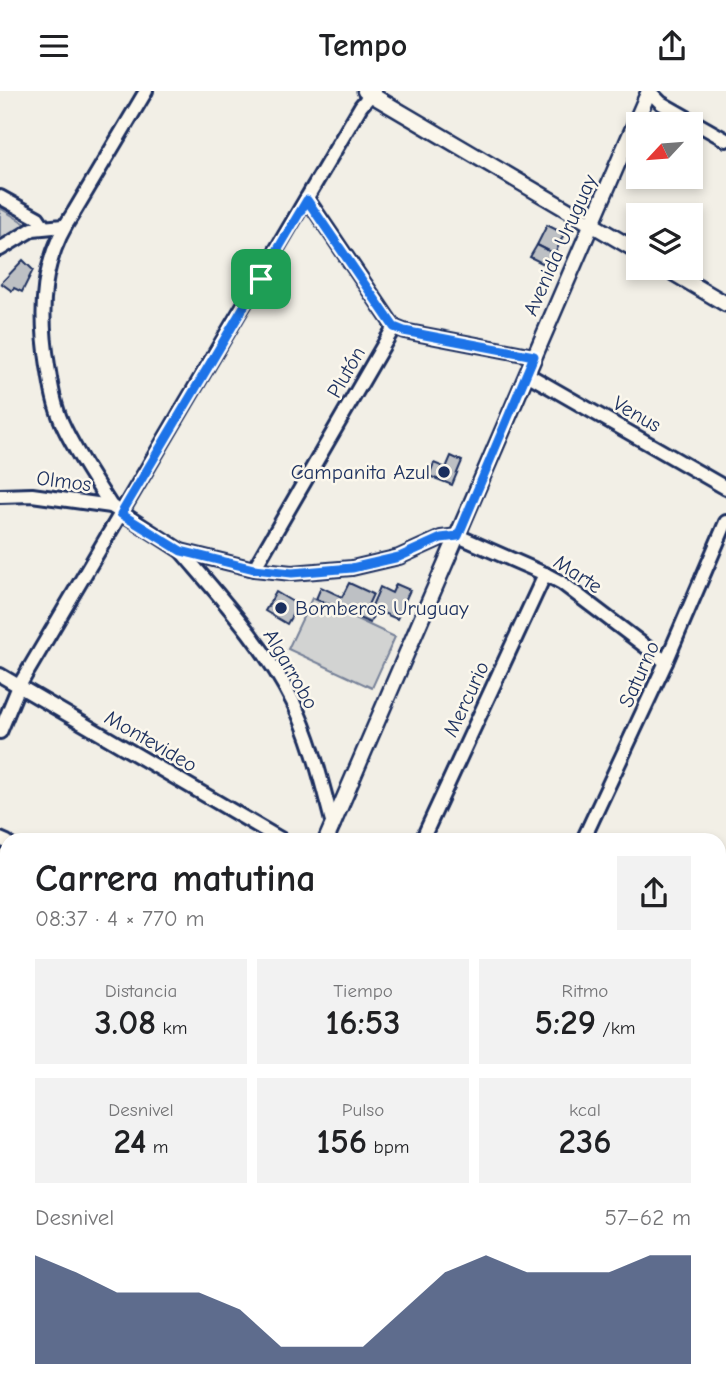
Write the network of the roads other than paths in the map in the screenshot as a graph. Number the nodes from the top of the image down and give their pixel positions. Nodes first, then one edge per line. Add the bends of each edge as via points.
1 (146, 91) edge
2 (649, 91) edge
3 (370, 92) edge
4 (726, 140) edge
5 (0, 197) edge
6 (307, 200) junction
7 (591, 223) junction
8 (62, 226) junction
9 (44, 227) junction
10 (626, 244) edge
11 (0, 249) edge
12 (686, 280) edge
13 (726, 304) edge
14 (394, 327) junction
15 (534, 356) junction
16 (527, 374) junction
17 (726, 488) edge
18 (0, 496) edge
19 (116, 510) junction
20 (726, 522) edge
21 (458, 536) junction
22 (181, 551) junction
23 (254, 569) junction
24 (545, 574) junction
25 (666, 662) junction
26 (0, 675) edge
27 (19, 686) junction
28 (0, 732) edge
29 (333, 825) junction
30 (270, 833) edge
31 (329, 833) edge
32 (425, 833) edge
33 (586, 833) edge

1 - 8 street
2 - 4 street via 661,103
2 - 7 street, Avenida Uruguay
3 - 6 street
3 - 7 street
5 - 9 street via 38,218
6 - 14 street
6 - 19 street
7 - 10 street
7 - 15 street, Avenida Uruguay
8 - 9 street
8 - 19 street via 43,293 43,338 52,393 73,445
9 - 11 street
12 - 13 street
14 - 15 street
14 - 23 street, Plutón
15 - 16 street, Avenida Uruguay
16 - 17 street, Venus
16 - 21 street, Avenida Uruguay
18 - 19 street, Olmos via 32,495
19 - 22 street
19 - 27 street
20 - 25 street, Saturno
21 - 23 street via 352,568 292,573
21 - 24 street, Marte
21 - 29 street, Avenida Uruguay
22 - 23 street
22 - 29 street, Algarrobo via 246,629 293,703
24 - 25 street, Marte
24 - 32 street, Mercurio
25 - 33 street, Saturno
26 - 27 street, Montevideo
27 - 28 street
27 - 30 street, Montevideo
29 - 31 street, Avenida Uruguay

